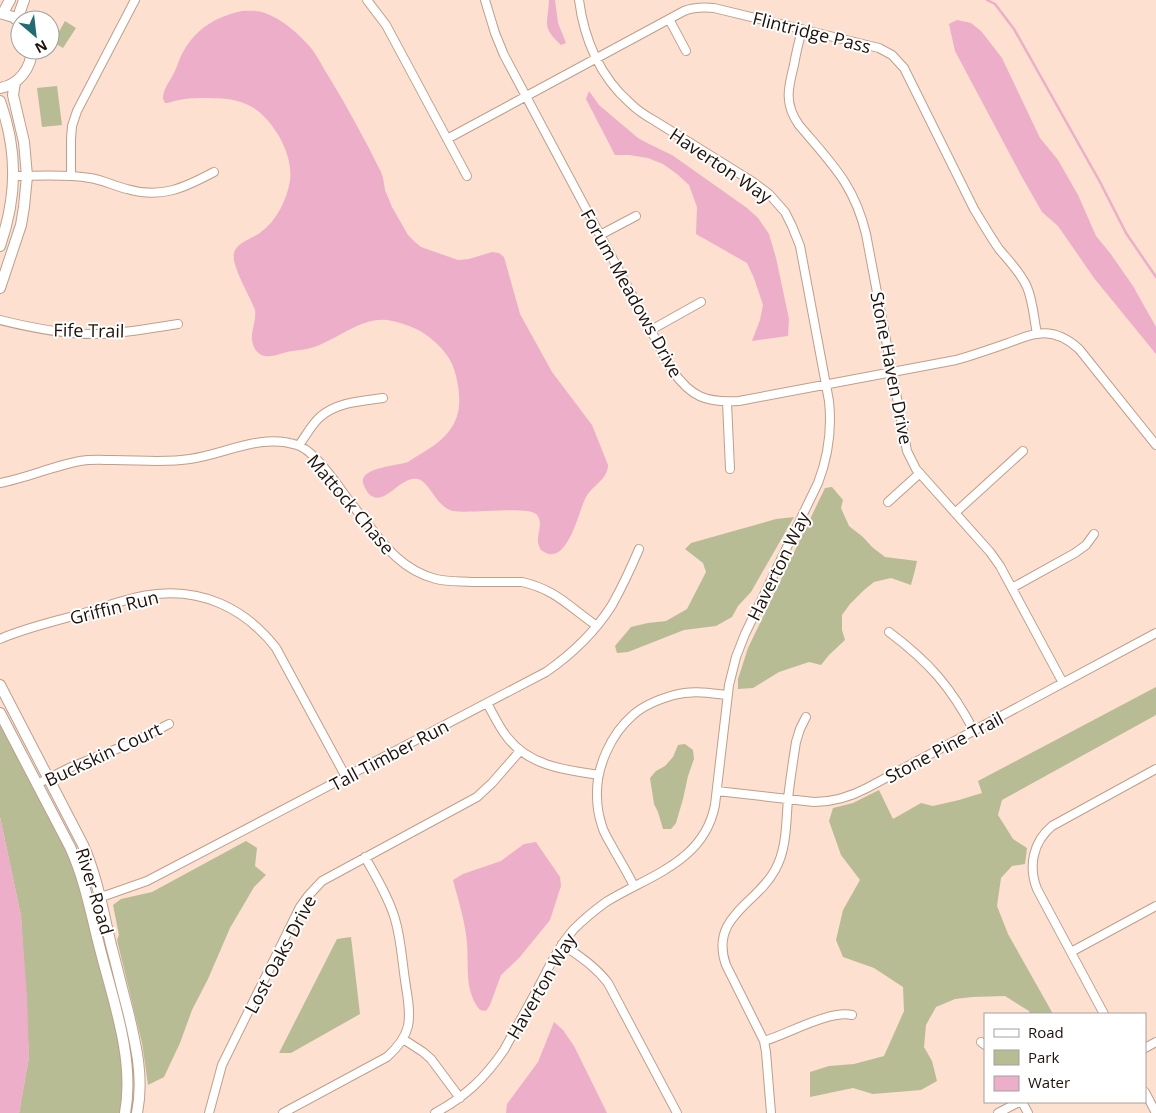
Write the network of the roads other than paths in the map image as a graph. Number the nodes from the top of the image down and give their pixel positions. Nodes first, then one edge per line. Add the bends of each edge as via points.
1 (10, 0) edge
2 (135, 0) edge
3 (367, 0) edge
4 (485, 0) edge
5 (579, 0) edge
6 (1, 13) edge
7 (668, 19) junction
8 (802, 30) junction
9 (686, 51) dead end
10 (596, 58) junction
11 (31, 60) edge
12 (15, 82) junction
13 (0, 88) edge
14 (526, 96) junction
15 (0, 101) edge
16 (447, 139) junction
17 (214, 172) dead end
18 (14, 176) junction
19 (27, 176) junction
20 (71, 176) junction
21 (467, 176) dead end
22 (636, 216) dead end
23 (600, 235) junction
24 (0, 246) edge
25 (0, 288) edge
26 (701, 302) dead end
27 (0, 320) edge
28 (178, 324) dead end
29 (651, 330) junction
30 (1037, 334) junction
31 (892, 372) junction
32 (826, 384) junction
33 (383, 398) dead end
34 (727, 402) junction
35 (299, 445) junction
36 (1156, 445) edge
37 (1023, 451) dead end
38 (730, 469) dead end
39 (920, 473) junction
40 (0, 483) edge
41 (888, 502) dead end
42 (956, 512) junction
43 (1094, 534) dead end
44 (640, 549) dead end
45 (1012, 588) junction
46 (596, 626) junction
47 (889, 632) dead end
48 (1156, 633) edge
49 (0, 640) edge
50 (1063, 683) junction
51 (0, 684) edge
52 (727, 695) junction
53 (487, 703) junction
54 (0, 712) edge
55 (806, 717) dead end
56 (169, 724) dead end
57 (974, 731) junction
58 (520, 751) junction
59 (1156, 770) edge
60 (599, 775) junction
61 (49, 778) junction
62 (346, 778) junction
63 (37, 784) junction
64 (716, 791) junction
65 (788, 799) junction
66 (366, 857) junction
67 (634, 886) junction
68 (100, 897) junction
69 (88, 899) junction
70 (1156, 906) edge
71 (562, 944) junction
72 (1070, 952) junction
73 (1103, 1013) edge
74 (852, 1016) dead end
75 (403, 1039) junction
76 (764, 1041) junction
77 (1146, 1094) edge
78 (460, 1098) junction
79 (1019, 1103) edge
80 (125, 1113) edge
81 (137, 1113) edge
82 (209, 1113) edge
83 (283, 1113) edge
84 (435, 1113) edge
85 (677, 1113) edge
86 (771, 1113) edge
87 (998, 1113) edge
88 (1156, 1113) edge

1 - 6 main road
2 - 20 street via 77,111 72,126
3 - 16 street via 389,31
4 - 14 street, Forum Meadows Drive via 498,42
5 - 10 street, Haverton Way via 585,32
7 - 8 street, Flintridge Pass via 684,11 704,7
7 - 9 street
7 - 10 street, Flintridge Pass
8 - 30 street, Flintridge Pass via 879,48 902,65 986,230 1026,286
8 - 31 street, Stone Haven Drive via 789,85 790,109 799,125 840,174 859,210
10 - 14 street, Flintridge Pass
10 - 32 street, Haverton Way via 608,79 630,103 753,182 785,212 800,246
11 - 12 main road via 21,78
12 - 13 main road
12 - 19 main road via 13,95 24,142
14 - 16 street, Flintridge Pass
14 - 23 street, Forum Meadows Drive
15 - 18 main road via 11,145
16 - 21 street
17 - 20 street via 180,189 153,194
18 - 19 street
18 - 24 main road via 9,216
19 - 20 street
19 - 25 main road via 21,225
22 - 23 street
23 - 29 street, Forum Meadows Drive
26 - 29 street
27 - 28 street, Fife Trail via 58,331 99,334
29 - 34 street, Forum Meadows Drive via 672,370 687,388 703,398
30 - 31 street, Forum Meadows Drive via 967,357
30 - 36 street via 1062,337 1079,349
31 - 32 street, Forum Meadows Drive
31 - 39 street, Stone Haven Drive via 907,451
32 - 34 street, Forum Meadows Drive
32 - 52 street, Haverton Way via 830,420 821,474 740,646
33 - 35 street via 332,409 319,418
34 - 38 street
35 - 40 street via 265,441 190,459 80,461
35 - 46 street, Mattock Chase via 323,465 389,550 404,564 436,579 533,584 552,592
37 - 42 street
39 - 41 street
39 - 42 street, Stone Haven Drive
42 - 45 street, Stone Haven Drive via 990,552
43 - 45 street via 1075,553
44 - 46 street, Tall Timber Run via 612,604
45 - 50 street, Stone Haven Drive
46 - 53 street, Tall Timber Run via 575,650 546,672
47 - 57 street via 936,672
48 - 50 street, Stone Pine Trail
49 - 62 street, Griffin Run via 150,595 187,594 223,604 254,623 276,648
50 - 57 street, Stone Pine Trail
51 - 61 main road, River Road
52 - 60 street via 688,692 648,705 633,715 616,734 605,754
52 - 64 street, Haverton Way
53 - 58 street via 506,736
53 - 62 street, Tall Timber Run
54 - 63 main road, River Road
55 - 65 street via 796,742
56 - 61 street, Buckskin Court
57 - 65 street, Stone Pine Trail via 857,794 823,802
58 - 60 street via 558,768
58 - 66 street, Lost Oaks Drive via 477,797
59 - 72 street via 1063,819 1048,829 1037,844 1032,865 1037,889
60 - 67 street via 597,796 603,828
61 - 63 street, Buckskin Court
61 - 68 main road, River Road via 89,859
62 - 68 street, Tall Timber Run via 146,881
63 - 69 main road, River Road via 74,856
64 - 65 street, Stone Pine Trail
64 - 67 street, Haverton Way via 710,823 694,848 679,861
65 - 76 street via 783,845 775,872 733,917 724,938 726,965
66 - 75 street via 391,907 399,934 409,1006 408,1026
66 - 82 street, Lost Oaks Drive via 322,881 300,907 222,1065
67 - 71 street, Haverton Way via 594,911
68 - 69 street, Tall Timber Run
68 - 81 main road, River Road via 137,1048 140,1092
69 - 80 main road, River Road via 124,1048 128,1078
70 - 72 street
71 - 78 street, Haverton Way via 504,1050 486,1074
71 - 85 street via 591,964 608,983
72 - 73 street
74 - 76 street via 827,1017
75 - 78 street via 431,1059
75 - 83 street via 387,1057
76 - 86 street
77 - 88 street
78 - 84 street, Haverton Way
79 - 87 street

